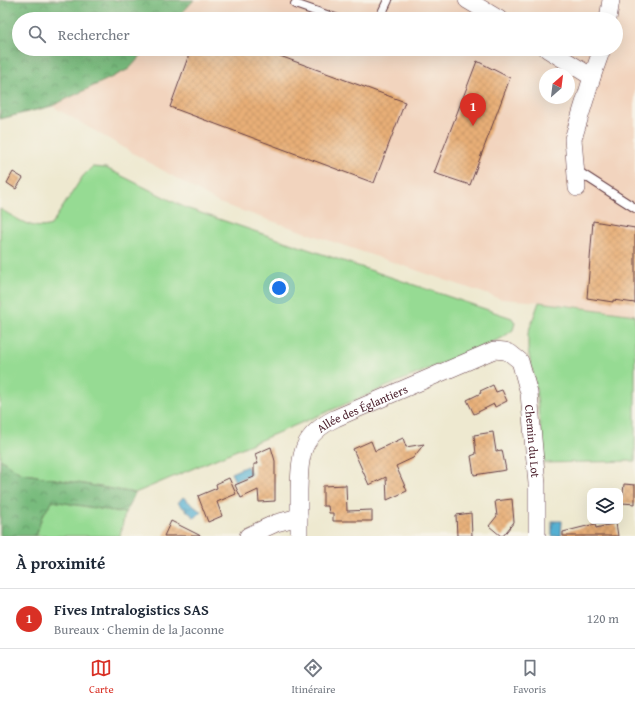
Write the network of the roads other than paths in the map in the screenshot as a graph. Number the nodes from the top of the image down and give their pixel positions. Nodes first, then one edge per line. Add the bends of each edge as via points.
1 (388, 0) edge
2 (468, 0) edge
3 (611, 0) edge
4 (295, 4) dead end
5 (318, 12) edge
6 (382, 12) edge
7 (487, 12) edge
8 (609, 12) edge
9 (559, 56) edge
10 (599, 56) edge
11 (592, 76) junction
12 (575, 170) junction
13 (577, 188) dead end
14 (635, 208) edge
15 (510, 353) joint
16 (298, 517) junction
17 (248, 536) edge
18 (299, 536) edge
19 (537, 536) edge

1 - 6 lane
2 - 7 street
3 - 8 street
4 - 5 lane
9 - 11 street
10 - 11 street
11 - 12 street via 573,139
12 - 13 street
12 - 14 lane
15 - 16 street, Allée des Églantiers via 500,350 487,352 325,424 309,439 302,456
15 - 19 street, Chemin du Lot via 520,361 529,393 537,484
16 - 17 street via 276,523
16 - 18 street, Allée des Églantiers

